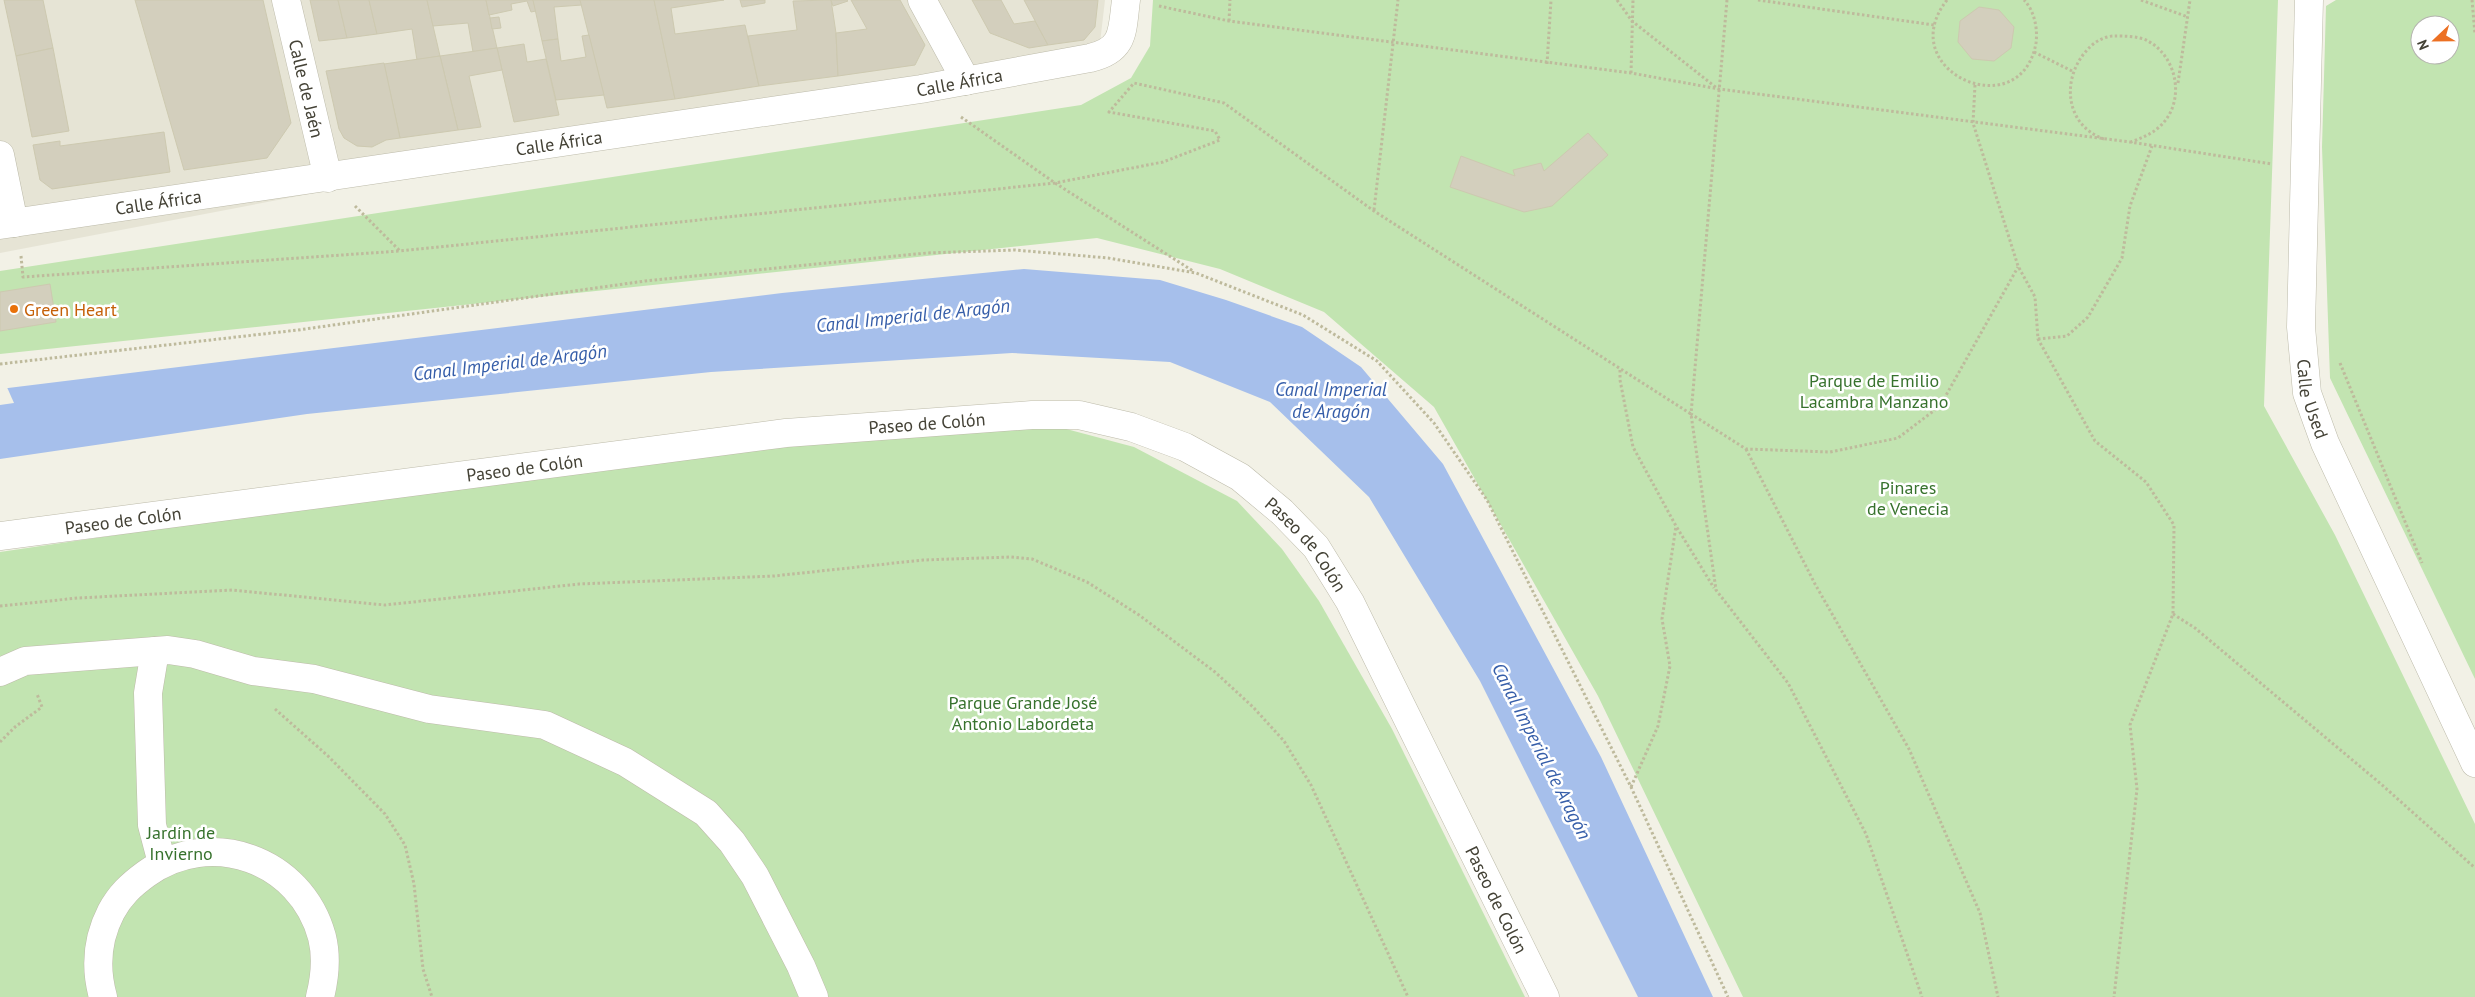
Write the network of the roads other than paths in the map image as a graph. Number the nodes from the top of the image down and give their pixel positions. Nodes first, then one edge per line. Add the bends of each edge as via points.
1 (286, 0) edge
2 (922, 0) edge
3 (1126, 0) edge
4 (2309, 0) edge
5 (966, 81) junction
6 (0, 155) edge
7 (328, 178) junction
8 (12, 232) edge
9 (0, 536) edge
10 (155, 651) junction
11 (0, 672) edge
12 (2475, 763) edge
13 (162, 862) junction
14 (103, 997) edge
15 (320, 997) edge
16 (814, 997) edge
17 (1545, 997) edge

1 - 7 street, Calle de Jaén
2 - 5 street
3 - 5 street, Calle África via 1122,30 1115,47 1102,55
4 - 12 street, Calle Used via 2301,327 2307,393 2325,443
5 - 7 street, Calle África
6 - 8 street
7 - 8 street, Calle África
9 - 17 street, Paseo de Colón via 786,433 1032,414 1078,415 1131,427 1185,447 1240,477 1282,512 1316,547 1350,602
10 - 11 street via 25,661
10 - 13 street via 148,692 152,825
10 - 16 street via 195,654 253,671 314,679 429,710 545,725 625,762 706,813 732,842 755,876
13 - 14 street via 129,887 106,923 98,964
13 - 15 street via 201,852 240,855 259,862 292,885 305,900 322,937 325,957

